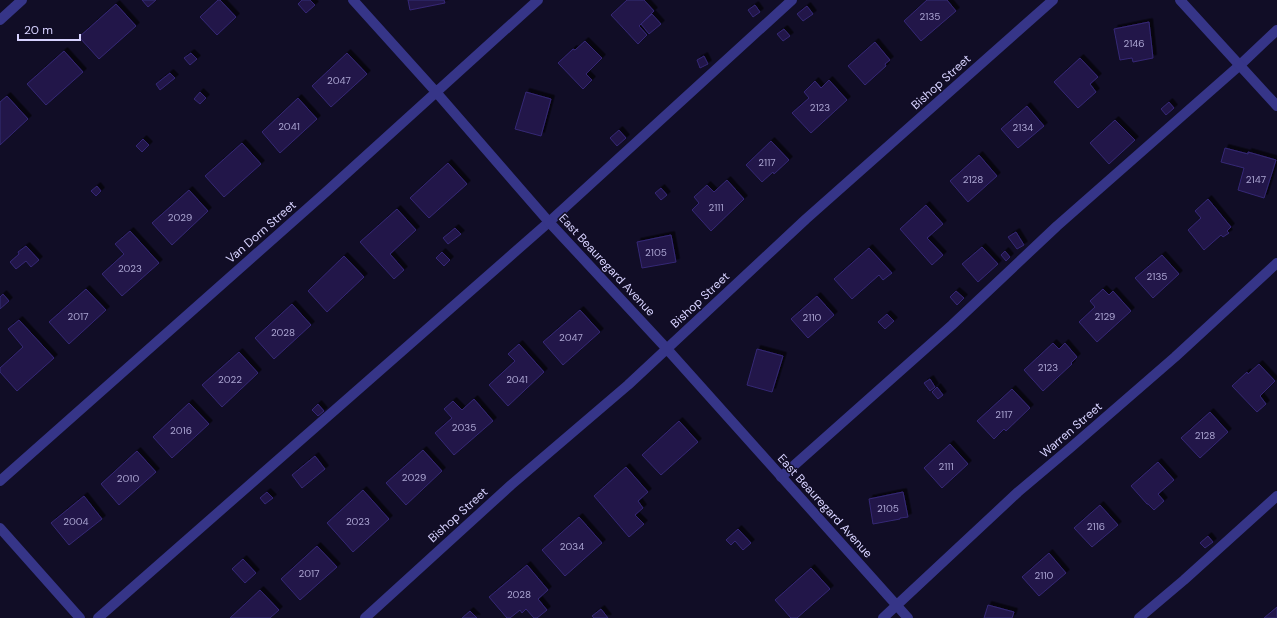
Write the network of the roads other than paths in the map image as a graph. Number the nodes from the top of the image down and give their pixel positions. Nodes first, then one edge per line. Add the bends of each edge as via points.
1 (22, 0) edge
2 (353, 0) edge
3 (538, 0) edge
4 (792, 0) edge
5 (1053, 0) edge
6 (1180, 0) edge
7 (0, 20) edge
8 (1277, 30) edge
9 (1240, 65) junction
10 (436, 92) junction
11 (1277, 106) edge
12 (549, 222) junction
13 (1277, 263) edge
14 (667, 349) junction
15 (781, 477) junction
16 (0, 481) edge
17 (1277, 496) edge
18 (0, 528) edge
19 (897, 606) junction
20 (80, 618) edge
21 (98, 618) edge
22 (365, 618) edge
23 (883, 618) edge
24 (908, 618) edge
25 (1139, 618) edge

1 - 7 street
2 - 10 street, East Beauregard Avenue
3 - 10 street, Van Dorn Street
4 - 12 street
5 - 14 street, Bishop Street via 806,219
6 - 9 street
8 - 9 street
9 - 11 street
9 - 15 street via 1057,226 952,325
10 - 12 street, East Beauregard Avenue
10 - 16 street, Van Dorn Street
12 - 14 street, East Beauregard Avenue
12 - 21 street
13 - 19 street, Warren Street via 1175,357 1018,492
14 - 15 street, East Beauregard Avenue
14 - 22 street, Bishop Street via 511,484
15 - 19 street, East Beauregard Avenue
17 - 25 street
18 - 20 street
19 - 23 street, Warren Street
19 - 24 street, East Beauregard Avenue

